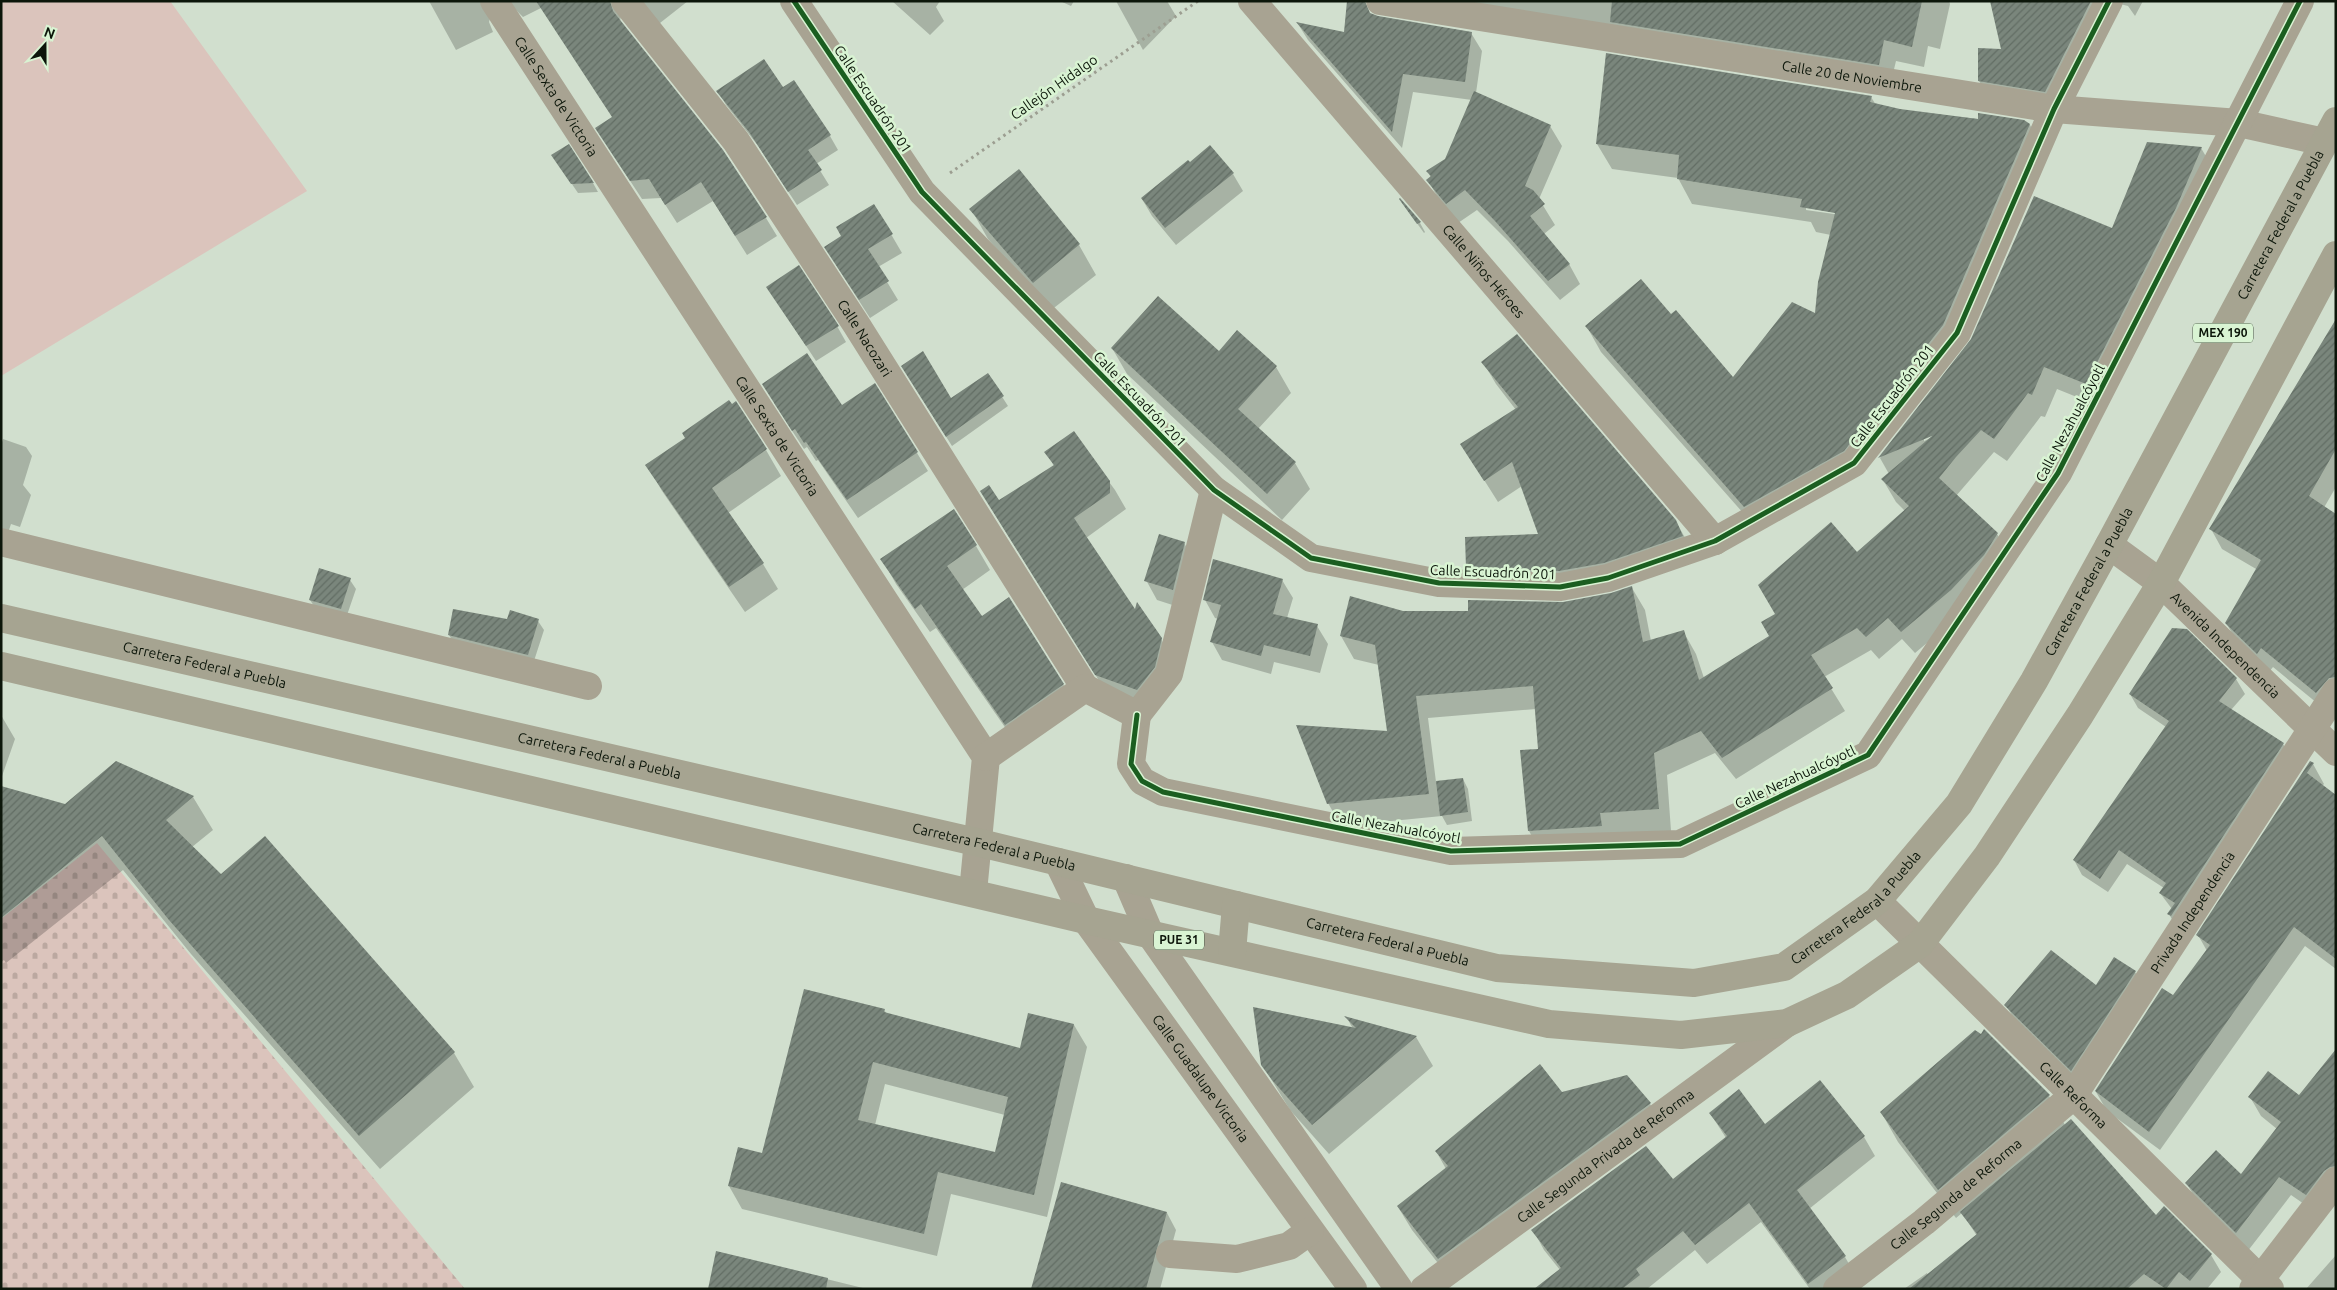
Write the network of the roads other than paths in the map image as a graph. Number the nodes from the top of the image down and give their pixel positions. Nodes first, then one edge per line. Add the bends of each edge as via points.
1 (494, 1) edge
2 (625, 1) edge
3 (794, 1) edge
4 (1252, 1) edge
5 (1380, 1) edge
6 (2109, 1) edge
7 (2300, 1) edge
8 (2054, 109) junction
9 (2239, 123) junction
10 (2330, 131) edge
11 (2336, 255) edge
12 (1214, 490) junction
13 (1715, 541) junction
14 (1, 542) edge
15 (2110, 545) junction
16 (2161, 583) junction
17 (1, 618) edge
18 (1, 666) edge
19 (588, 686) dead end
20 (1085, 688) junction
21 (2336, 692) edge
22 (1137, 715) junction
23 (2311, 728) junction
24 (2336, 752) edge
25 (986, 757) junction
26 (976, 842) junction
27 (1058, 862) junction
28 (1126, 878) junction
29 (973, 892) junction
30 (1877, 901) junction
31 (1236, 905) junction
32 (1086, 920) junction
33 (1150, 934) junction
34 (1920, 944) junction
35 (1232, 952) junction
36 (1787, 1023) junction
37 (2073, 1096) junction
38 (2336, 1181) edge
39 (1310, 1231) junction
40 (1170, 1254) dead end
41 (2261, 1286) edge
42 (1353, 1289) edge
43 (1399, 1289) edge
44 (1424, 1289) edge
45 (1837, 1289) edge

1 - 25 street, Calle Sexta de Victoria
2 - 20 street, Calle Nacozari via 736,141 856,324
3 - 12 street, Calle Escuadrón 201 via 922,192
4 - 13 street, Calle Niños Héroes
5 - 8 street, Calle 20 de Noviembre
6 - 8 street, Calle Escuadrón 201
7 - 9 street
8 - 9 street, Calle 20 de Noviembre
8 - 13 street, Calle Escuadrón 201 via 1951,340 1854,463
9 - 10 street, Calle 20 de Noviembre
9 - 22 street, Calle Nezahualcóyotl via 2058,472 1868,755 1680,844 1451,851 1163,792 1142,781 1131,764
10 - 15 main road, Carretera Federal a Puebla / MEX 190
11 - 16 main road
12 - 13 street, Calle Escuadrón 201 via 1311,558 1439,583 1560,587 1608,578
12 - 22 street via 1169,674
14 - 19 street
15 - 16 street, Avenida Independencia
15 - 30 main road, Carretera Federal a Puebla via 2034,681 1959,804
16 - 23 street, Avenida Independencia
16 - 34 main road, PUE 31 via 2080,715 1987,856
17 - 26 main road, Carretera Federal a Puebla
18 - 29 main road, PUE 31
20 - 22 street
20 - 25 street
21 - 23 street, Privada Independencia
23 - 24 street, Avenida Independencia
23 - 37 street, Privada Independencia
25 - 26 street
26 - 27 main road, Carretera Federal a Puebla
26 - 29 street
27 - 28 main road, Carretera Federal a Puebla
27 - 32 street, Calle Guadalupe Victoria
28 - 31 main road, Carretera Federal a Puebla
28 - 33 street
29 - 32 main road, PUE 31
30 - 31 main road, Carretera Federal a Puebla via 1784,967 1694,983 1497,968
30 - 34 street, Calle Reforma
31 - 35 main road
32 - 33 main road, PUE 31
32 - 39 street, Calle Guadalupe Victoria
33 - 35 main road, PUE 31
33 - 43 street
34 - 36 main road, PUE 31 via 1847,995
34 - 37 street, Calle Reforma
35 - 36 main road, PUE 31 via 1550,1024 1681,1035
36 - 44 street, Calle Segunda Privada de Reforma
37 - 41 street, Calle Reforma
37 - 45 street, Calle Segunda de Reforma via 1924,1222
38 - 41 street
39 - 40 street via 1289,1246 1237,1259
39 - 42 street, Calle Guadalupe Victoria

